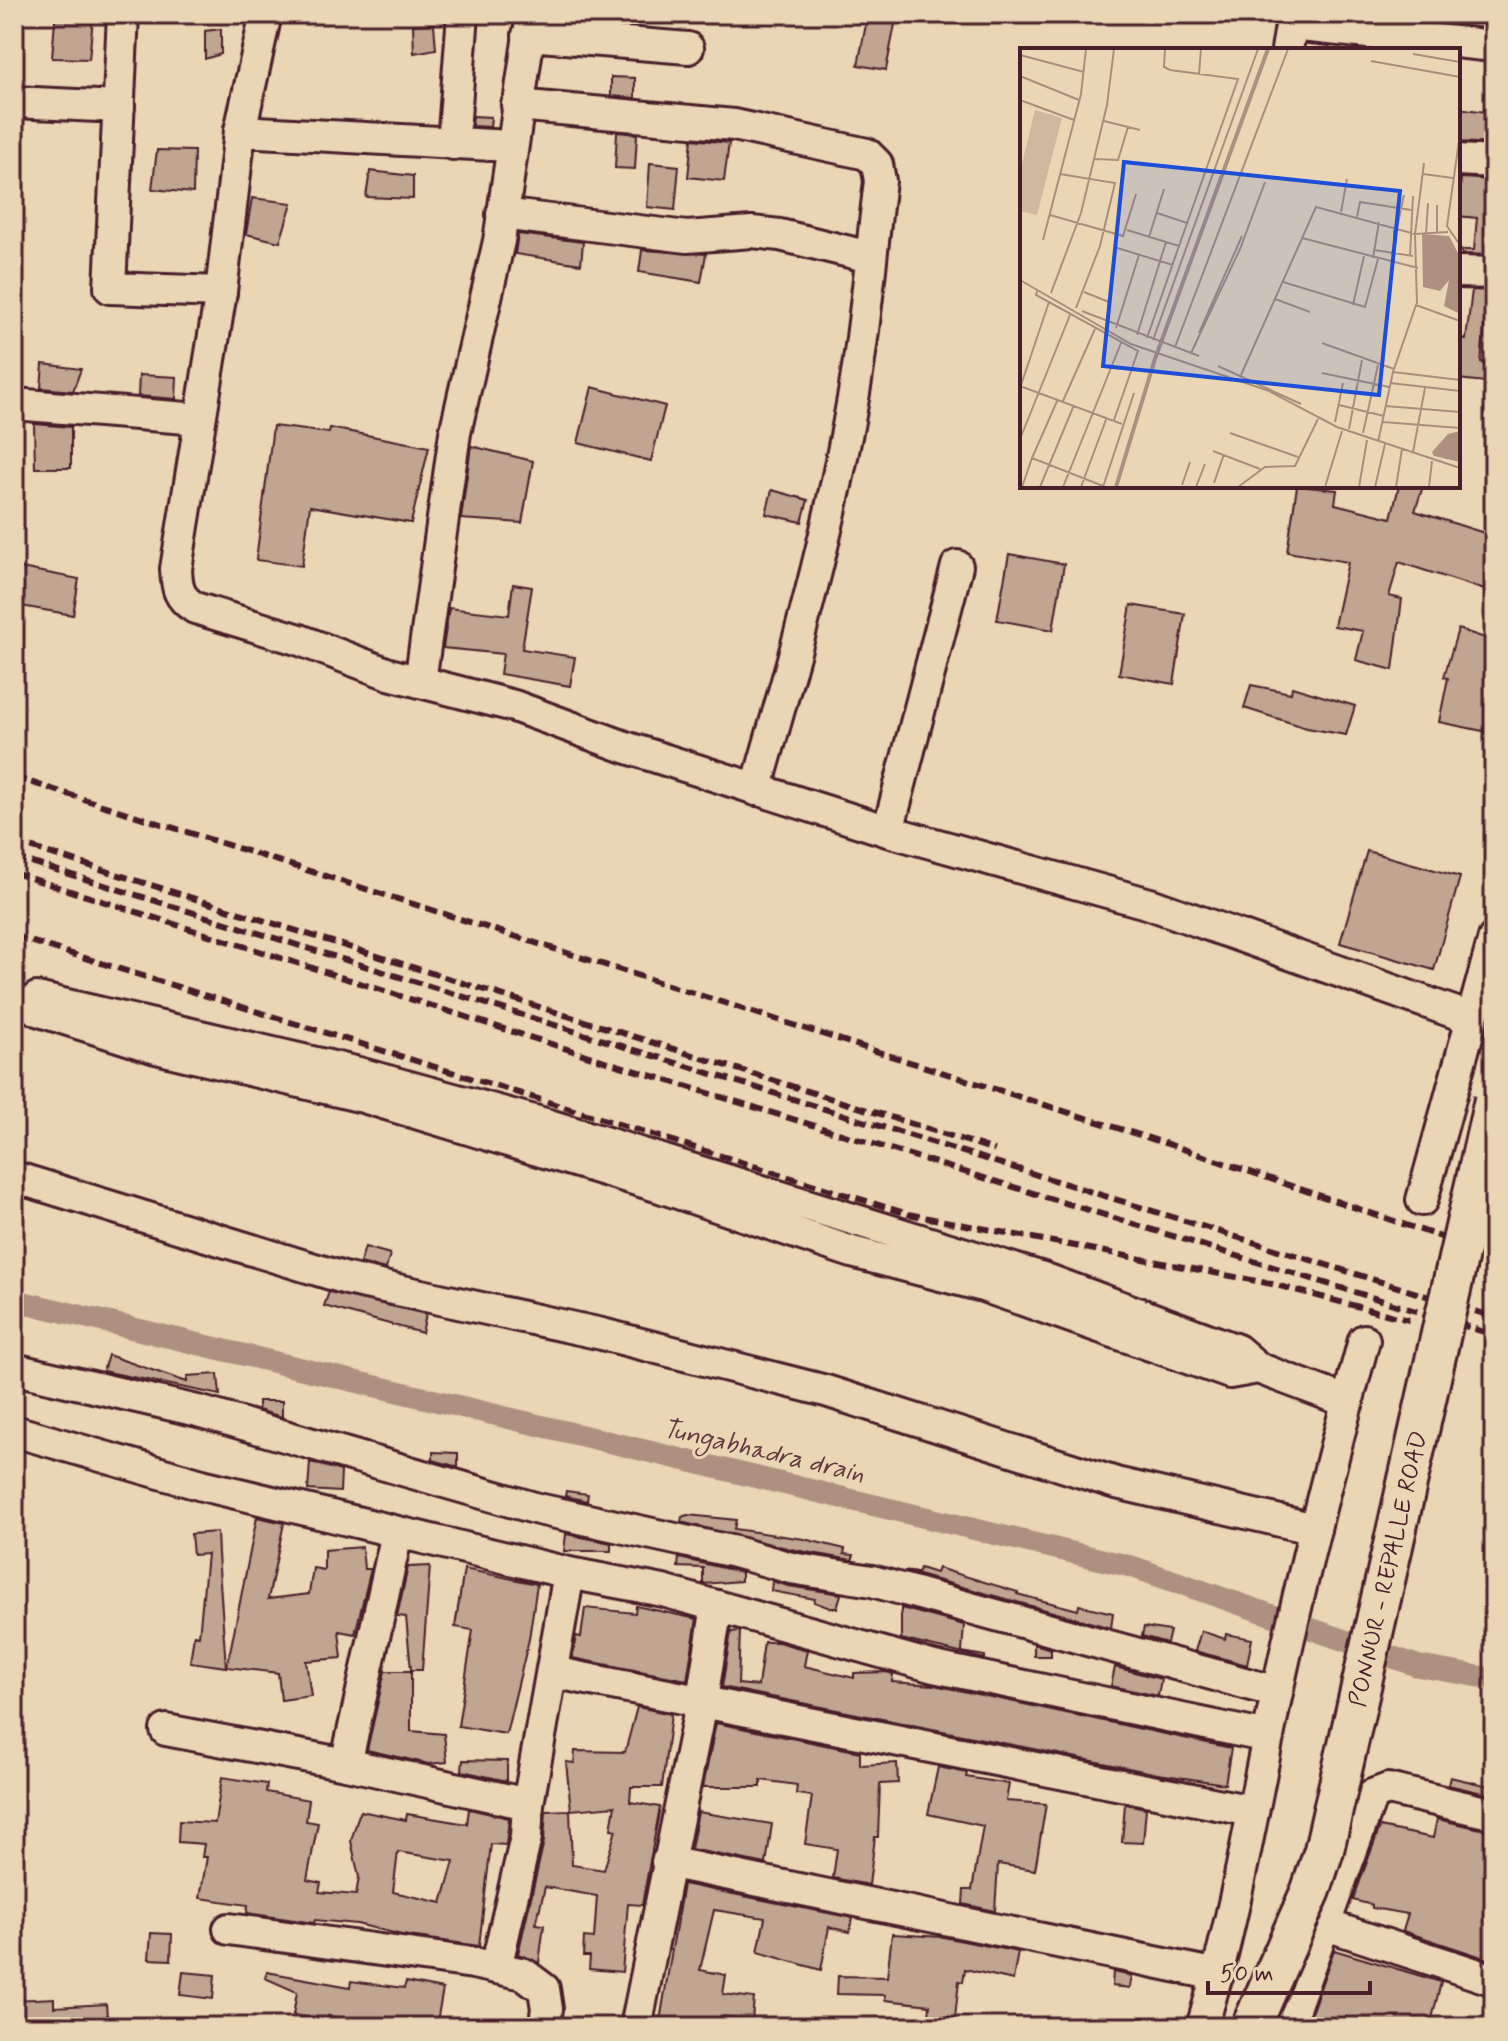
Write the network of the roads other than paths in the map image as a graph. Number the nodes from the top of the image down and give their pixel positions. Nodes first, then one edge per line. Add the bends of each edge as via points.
1 (123, 14) edge
2 (266, 14) edge
3 (463, 14) edge
4 (530, 25) edge
5 (1290, 30) edge
6 (1438, 34) edge
7 (1494, 46) edge
8 (688, 48) dead end
9 (14, 102) edge
10 (517, 105) junction
11 (119, 107) junction
12 (240, 131) junction
13 (453, 144) junction
14 (510, 146) junction
15 (1460, 160) edge
16 (1494, 162) edge
17 (502, 214) junction
18 (870, 257) junction
19 (1460, 272) edge
20 (1494, 273) edge
21 (221, 292) junction
22 (14, 404) edge
23 (199, 419) junction
24 (957, 566) dead end
25 (420, 682) junction
26 (756, 790) junction
27 (888, 831) junction
28 (1494, 938) edge
29 (1470, 1018) junction
30 (352, 1083) junction
31 (1494, 1100) edge
32 (14, 1177) edge
33 (690, 1183) junction
34 (1422, 1200) dead end
35 (881, 1227) junction
36 (870, 1256) junction
37 (1060, 1299) junction
38 (1364, 1340) dead end
39 (14, 1369) edge
40 (1348, 1402) junction
41 (14, 1431) edge
42 (1315, 1529) junction
43 (397, 1533) junction
44 (569, 1573) junction
45 (717, 1606) junction
46 (552, 1672) junction
47 (1278, 1687) junction
48 (702, 1699) junction
49 (166, 1730) dead end
50 (1268, 1737) junction
51 (346, 1764) junction
52 (528, 1804) junction
53 (1252, 1811) junction
54 (1494, 1814) edge
55 (667, 1862) junction
56 (1326, 1925) junction
57 (229, 1929) dead end
58 (496, 1968) junction
59 (1218, 1975) junction
60 (1494, 1980) edge
61 (544, 2027) edge
62 (636, 2027) edge
63 (1202, 2027) edge
64 (1251, 2027) edge
65 (1287, 2027) edge

1 - 11 street
2 - 12 street
3 - 13 street
4 - 8 street
4 - 10 street
5 - 6 street
6 - 7 street
9 - 11 street
10 - 14 street
10 - 18 street via 734,125 867,154 877,164 880,181
11 - 21 street via 110,288
12 - 13 street
12 - 21 street
13 - 14 street
14 - 17 street
15 - 16 street
17 - 18 street via 687,237 780,235
17 - 25 street via 455,433
18 - 26 street via 842,457
19 - 20 street
21 - 23 street
22 - 23 street
23 - 25 street via 176,569 182,599 195,608
24 - 27 street
25 - 26 street via 514,706
26 - 27 street
27 - 29 street via 1150,904
28 - 29 street
29 - 34 street
30 - 30 street via 156,1048 37,1010 34,1002 37,998
30 - 33 street
31 - 64 main road, PONNUR - REPALLE ROAD, bridge via 1324,1850
32 - 42 street via 347,1279 602,1334 826,1391 1116,1483
33 - 35 street
33 - 36 street
35 - 36 street
35 - 37 street
36 - 37 street via 983,1286
37 - 40 street via 1230,1373 1258,1368
38 - 40 street
39 - 47 street via 198,1411 538,1509 791,1568 872,1581
40 - 42 street
41 - 43 street
42 - 47 street
43 - 44 street
43 - 51 street
44 - 45 street
44 - 46 street
45 - 48 street
45 - 50 street via 934,1667
46 - 48 street
46 - 52 street
47 - 50 street
48 - 53 street
48 - 55 street
49 - 51 street
50 - 53 street
51 - 52 street
52 - 58 street via 526,1837
53 - 59 street
54 - 56 street via 1379,1790 1372,1795
55 - 59 street
55 - 62 street
56 - 60 street
56 - 65 street
57 - 58 street
58 - 61 street via 524,1974 544,1989
59 - 63 street

